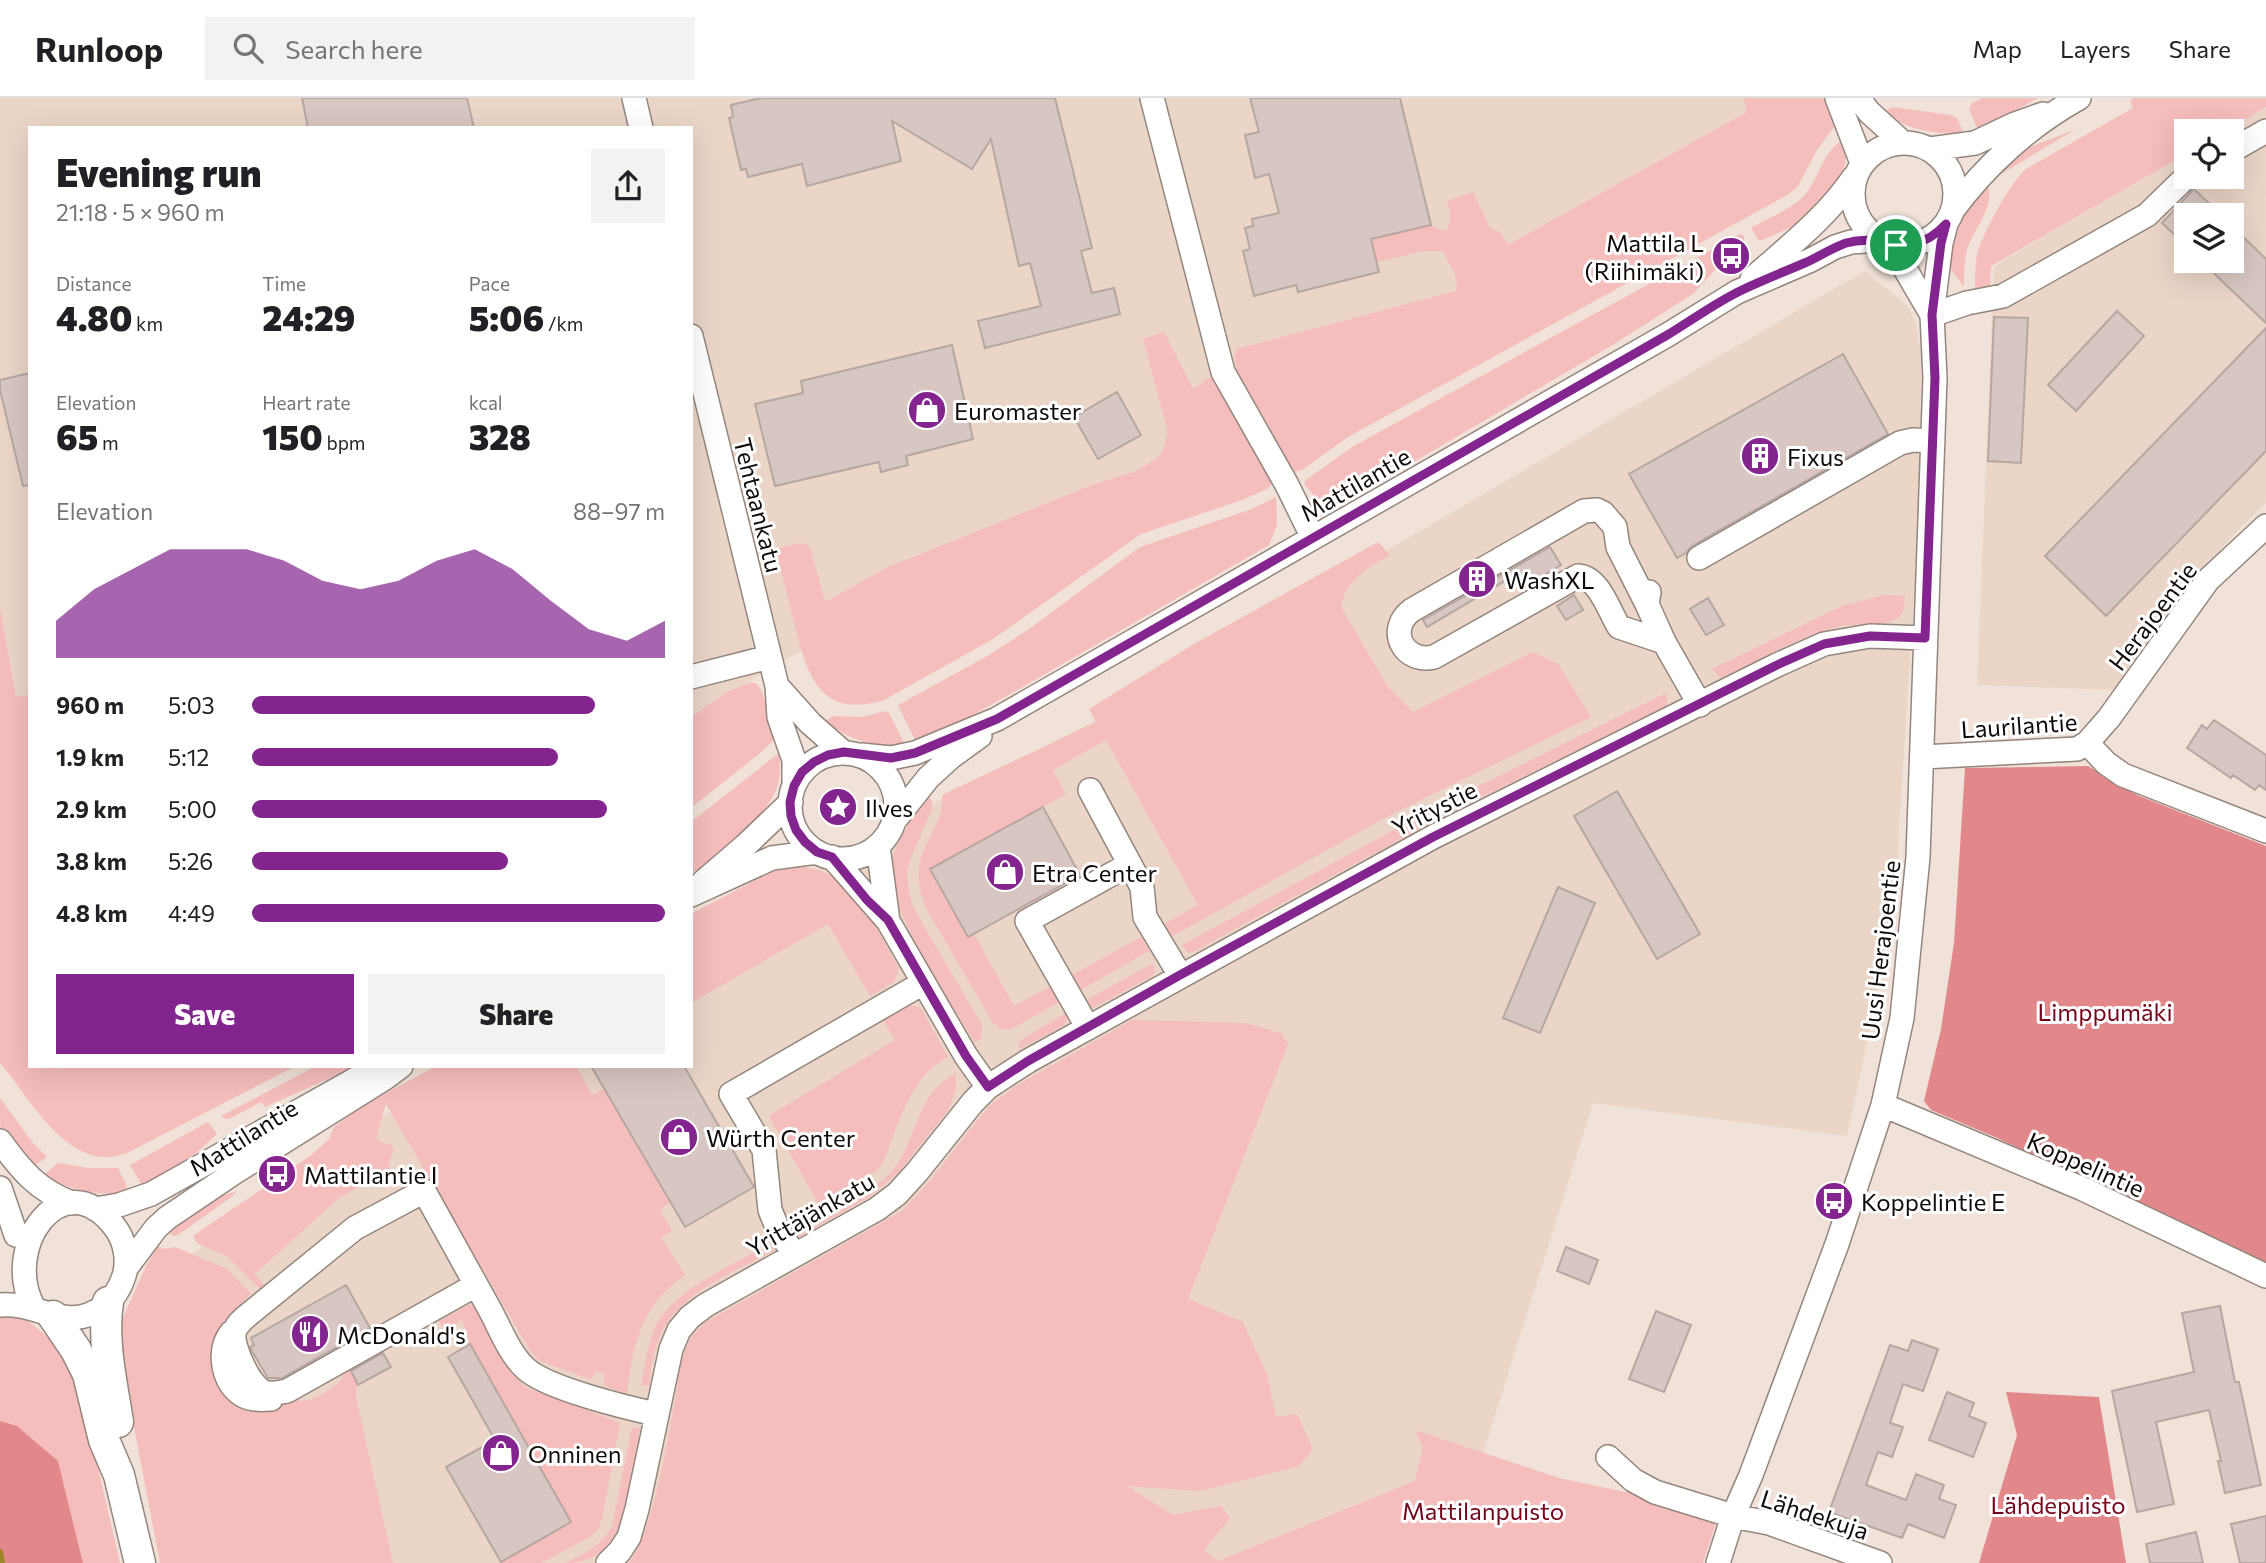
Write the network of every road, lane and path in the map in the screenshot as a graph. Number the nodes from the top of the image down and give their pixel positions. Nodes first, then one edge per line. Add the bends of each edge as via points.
1 (634, 98) edge
2 (1152, 98) edge
3 (1837, 98) edge
4 (1858, 98) edge
5 (2071, 102) edge
6 (641, 126) edge
7 (2266, 131) edge
8 (1902, 142) junction
9 (2244, 144) edge
10 (1930, 149) junction
11 (1858, 169) junction
12 (2174, 189) edge
13 (1949, 217) junction
14 (1885, 242) junction
15 (1737, 292) junction
16 (1932, 315) junction
17 (693, 344) edge
18 (1933, 441) junction
19 (2266, 526) edge
20 (1313, 538) junction
21 (1699, 558) dead end
22 (1925, 638) junction
23 (1664, 642) junction
24 (769, 657) junction
25 (693, 676) edge
26 (777, 686) junction
27 (1700, 705) junction
28 (997, 719) junction
29 (2087, 743) junction
30 (852, 754) junction
31 (1922, 757) junction
32 (1090, 790) dead end
33 (792, 794) junction
34 (894, 821) junction
35 (2266, 831) edge
36 (878, 846) junction
37 (825, 854) junction
38 (1130, 864) junction
39 (693, 891) edge
40 (693, 892) edge
41 (888, 920) junction
42 (1180, 975) junction
43 (923, 983) junction
44 (1088, 1028) junction
45 (375, 1068) edge
46 (399, 1068) edge
47 (988, 1087) junction
48 (1883, 1105) junction
49 (0, 1141) edge
50 (0, 1188) edge
51 (72, 1203) junction
52 (95, 1209) junction
53 (9, 1249) edge
54 (795, 1255) junction
55 (125, 1268) junction
56 (2266, 1276) edge
57 (476, 1285) junction
58 (108, 1302) junction
59 (0, 1305) edge
60 (43, 1312) junction
61 (656, 1414) junction
62 (1608, 1457) dead end
63 (119, 1475) junction
64 (1733, 1516) junction
65 (139, 1563) edge
66 (608, 1563) edge
67 (1718, 1563) edge
68 (1880, 1563) edge

1 - 6 street
2 - 20 street via 1223,372
3 - 11 street
4 - 8 street
5 - 10 street via 1975,143
5 - 13 street via 1987,166
7 - 9 street
8 - 10 street
8 - 11 street via 1873,152
10 - 13 street via 1941,158 1954,183
11 - 14 street via 1853,206 1869,232
11 - 15 street, Mattilantie via 1825,214
12 - 16 street via 2147,215 2003,296
13 - 14 street via 1924,241 1910,245
13 - 16 street, Uusi Herajoentie
14 - 15 street, Mattilantie via 1845,244
14 - 16 street, Uusi Herajoentie
15 - 20 street, Mattilantie
16 - 18 street, Uusi Herajoentie
17 - 24 street, Tehtaankatu
18 - 21 street via 1900,443
18 - 22 street, Uusi Herajoentie
19 - 29 street, Herajoentie via 2208,580
20 - 28 street, Mattilantie
22 - 27 street, Yritystie via 1870,636 1824,644
22 - 31 street, Uusi Herajoentie
23 - 23 street via 1619,627 1593,582 1584,576 1572,578 1434,657 1418,658 1405,650 1399,628 1406,615 1590,510 1603,513 1615,527 1618,547 1645,590
23 - 27 street
24 - 25 street
24 - 26 street, Tehtaankatu
26 - 30 street, Tehtaankatu via 810,723
26 - 33 street, Tehtaankatu via 779,717 794,760
27 - 42 street, Yritystie via 1433,837
28 - 30 street, Mattilantie via 915,753 891,758
28 - 34 street, Mattilantie via 928,778
29 - 31 street, Laurilantie via 2077,749
29 - 35 street, Laurilantie via 2123,775
30 - 33 street via 828,755 814,762 802,772
30 - 34 street via 877,764 889,778 897,806
31 - 48 street, Uusi Herajoentie via 1918,857 1902,1018
32 - 38 street
33 - 37 street via 796,830 805,842
33 - 39 street via 746,845
34 - 36 street
36 - 37 street via 848,859
36 - 41 street
37 - 40 street via 772,858
37 - 41 street
38 - 42 street via 1142,887 1144,917
38 - 44 street via 1027,920
41 - 43 street
42 - 44 street, Yritystie
43 - 47 street
43 - 54 street via 731,1094 764,1150 770,1209
44 - 47 street, Yritystie
45 - 52 street, Mattilantie via 151,1194
46 - 55 street, Mattilantie via 167,1218
47 - 54 street, Yrittäjänkatu via 897,1194
48 - 56 street, Koppelintie via 2083,1189
48 - 64 street, Uusi Herajoentie via 1837,1244
49 - 51 street via 27,1177
50 - 53 street
51 - 52 street
51 - 53 street via 58,1203 33,1214
52 - 55 street via 107,1217 122,1240
53 - 60 street via 17,1289
54 - 61 street, Yrittäjänkatu via 690,1317 671,1349
55 - 58 street via 120,1286
57 - 57 street via 271,1399 258,1400 237,1391 227,1374 223,1355 227,1338 237,1325 355,1228 424,1191
57 - 61 street via 525,1369 556,1385
58 - 60 street via 77,1318
58 - 63 main road via 106,1345 120,1437
59 - 60 street
60 - 63 main road via 76,1350 88,1374 104,1440
61 - 66 street, Yrittäjänkatu via 629,1536
62 - 64 street, Lähdekuja via 1633,1480 1655,1492
63 - 65 main road
64 - 67 street, Uusi Herajoentie
64 - 68 street, Lähdekuja via 1769,1523

